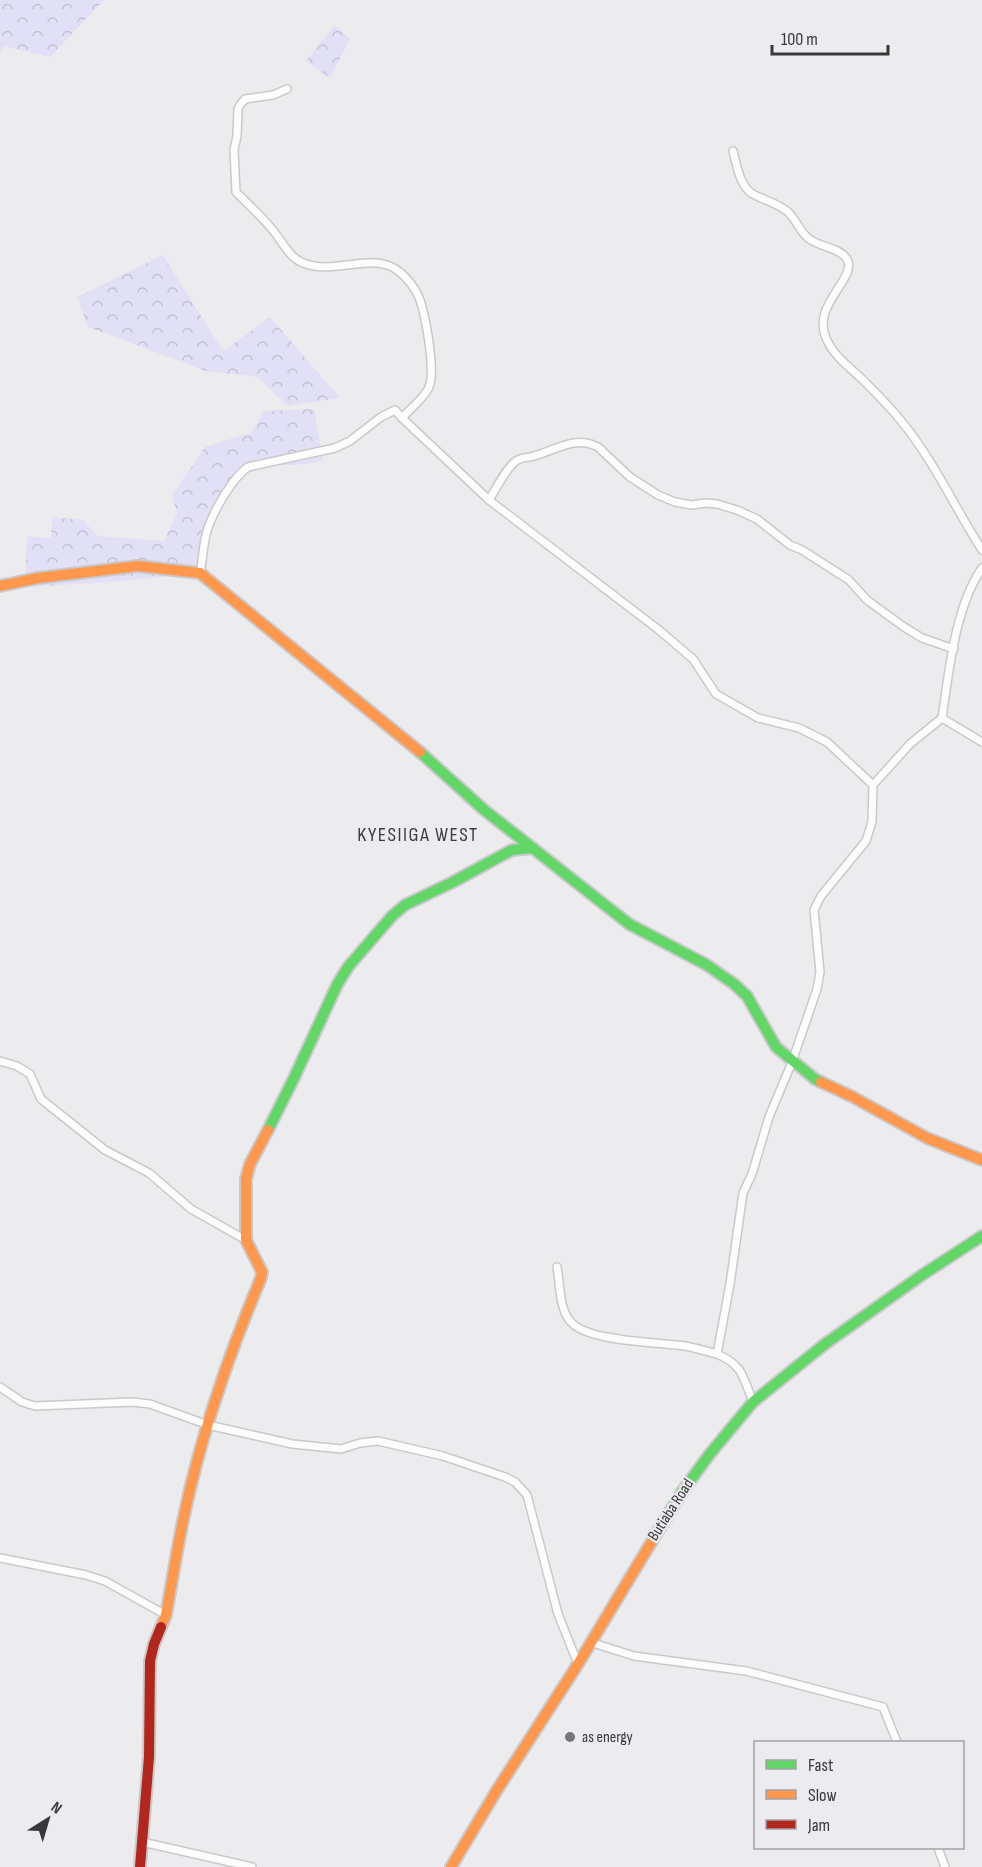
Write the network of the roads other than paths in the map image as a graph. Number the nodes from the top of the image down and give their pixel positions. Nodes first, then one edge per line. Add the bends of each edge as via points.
1 (287, 89) dead end
2 (733, 151) dead end
3 (402, 418) junction
4 (489, 500) junction
5 (982, 550) edge
6 (982, 568) edge
7 (200, 573) junction
8 (0, 586) edge
9 (954, 649) junction
10 (942, 718) junction
11 (982, 742) edge
12 (873, 785) junction
13 (533, 848) junction
14 (0, 1061) edge
15 (792, 1062) junction
16 (982, 1160) edge
17 (982, 1236) edge
18 (246, 1240) junction
19 (557, 1267) dead end
20 (717, 1354) junction
21 (0, 1387) edge
22 (753, 1402) junction
23 (208, 1425) junction
24 (0, 1558) edge
25 (165, 1615) junction
26 (591, 1641) junction
27 (578, 1664) junction
28 (896, 1741) edge
29 (142, 1842) junction
30 (938, 1849) edge
31 (140, 1867) edge
32 (252, 1867) edge
33 (451, 1867) edge
34 (945, 1867) edge

1 - 3 street via 245,99 240,105 234,189 298,261 318,266 389,266 410,283 421,306 432,379 425,395
2 - 5 street via 746,189 789,213 807,237 848,261 847,273 823,316 826,339 917,441
3 - 4 street
3 - 7 street via 395,410 335,448 241,471 207,531
4 - 9 street via 518,459 571,442 594,444 630,477 658,495 675,502 717,504 757,519 849,580 867,600 904,627
4 - 12 street via 668,637 693,659 716,694 758,718 799,728 827,742
6 - 9 street via 961,613
7 - 8 street via 138,566
7 - 13 street via 401,735
9 - 10 street
10 - 11 street
10 - 12 street via 910,744
12 - 15 street via 872,822 866,841 814,910 820,972
13 - 15 street via 629,924 707,965 734,984 747,996 776,1047
13 - 18 street via 512,850 405,905 348,967 250,1164 246,1179
14 - 18 street via 30,1074 40,1099 105,1150 149,1173 190,1209
15 - 16 street via 823,1084 918,1133
15 - 20 street via 743,1193
17 - 22 street, Butiaba Road via 825,1344
18 - 23 street via 262,1272 261,1278
19 - 20 street via 566,1315 578,1328 625,1340 686,1346
20 - 22 street via 733,1361
21 - 23 street via 21,1402 35,1406 142,1403
22 - 26 street, Butiaba Road via 682,1492
23 - 25 street via 184,1515
23 - 27 street via 332,1450 378,1442 443,1456 515,1482 527,1495 558,1614
24 - 25 street via 105,1581
25 - 29 street via 150,1661 149,1757
26 - 27 street, Butiaba Road
26 - 28 street via 634,1656 746,1671 883,1707
27 - 33 street, Butiaba Road
29 - 31 street
29 - 32 street
30 - 34 street

